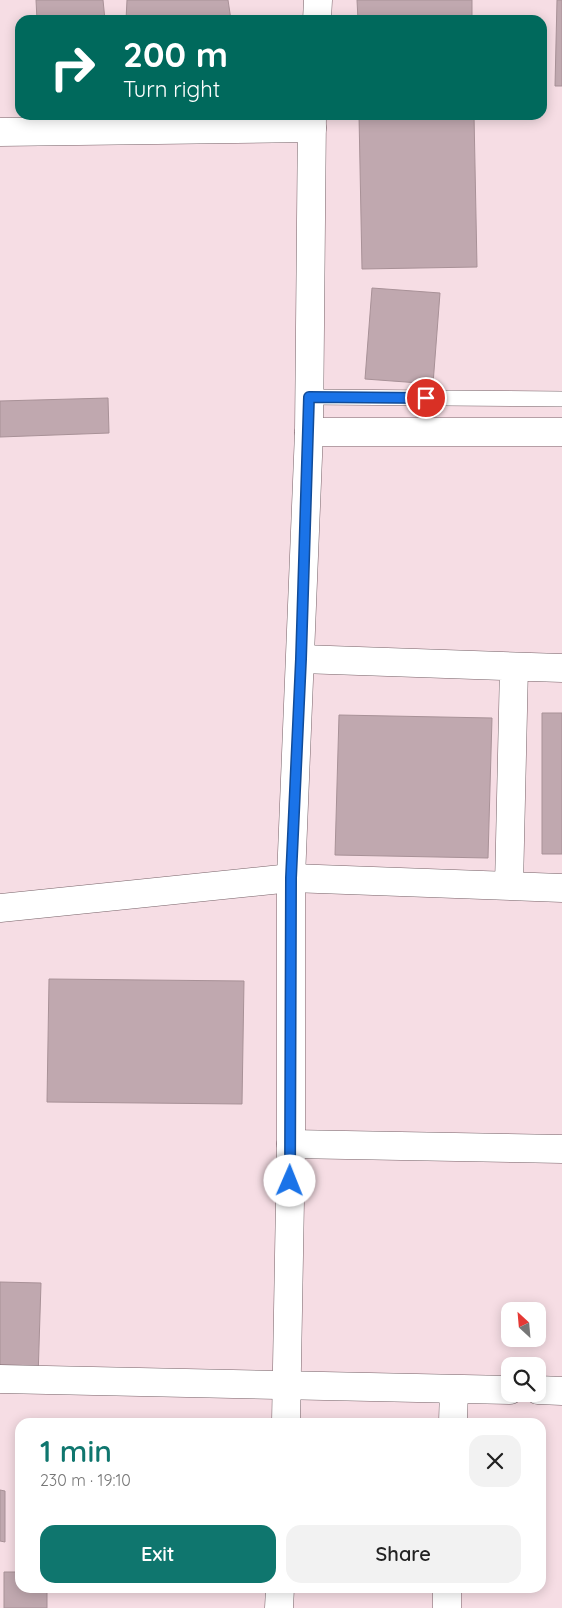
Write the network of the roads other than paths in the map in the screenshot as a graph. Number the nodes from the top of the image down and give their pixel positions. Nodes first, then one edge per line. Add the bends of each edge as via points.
1 (318, 0) edge
2 (317, 15) edge
3 (312, 122) edge
4 (0, 132) edge
5 (309, 397) junction
6 (562, 398) edge
7 (309, 432) junction
8 (562, 432) edge
9 (301, 659) junction
10 (514, 667) junction
11 (562, 668) edge
12 (291, 878) junction
13 (509, 886) junction
14 (562, 888) edge
15 (0, 908) edge
16 (291, 1144) junction
17 (562, 1149) edge
18 (0, 1378) edge
19 (287, 1385) junction
20 (454, 1389) junction
21 (501, 1390) edge
22 (546, 1390) edge
23 (562, 1391) edge
24 (286, 1418) edge
25 (453, 1418) edge
26 (280, 1593) edge
27 (447, 1593) edge
28 (279, 1608) edge
29 (447, 1608) edge

1 - 2 street
3 - 4 street
3 - 5 street
5 - 6 lane
5 - 7 street
7 - 8 street
7 - 9 street
9 - 10 street
9 - 12 street
10 - 11 street
10 - 13 street
12 - 13 street
12 - 15 street
12 - 16 street
13 - 14 street
16 - 17 street
16 - 19 street
18 - 19 street
19 - 20 street
19 - 24 street
20 - 21 street
20 - 25 street
22 - 23 street
26 - 28 street
27 - 29 street

